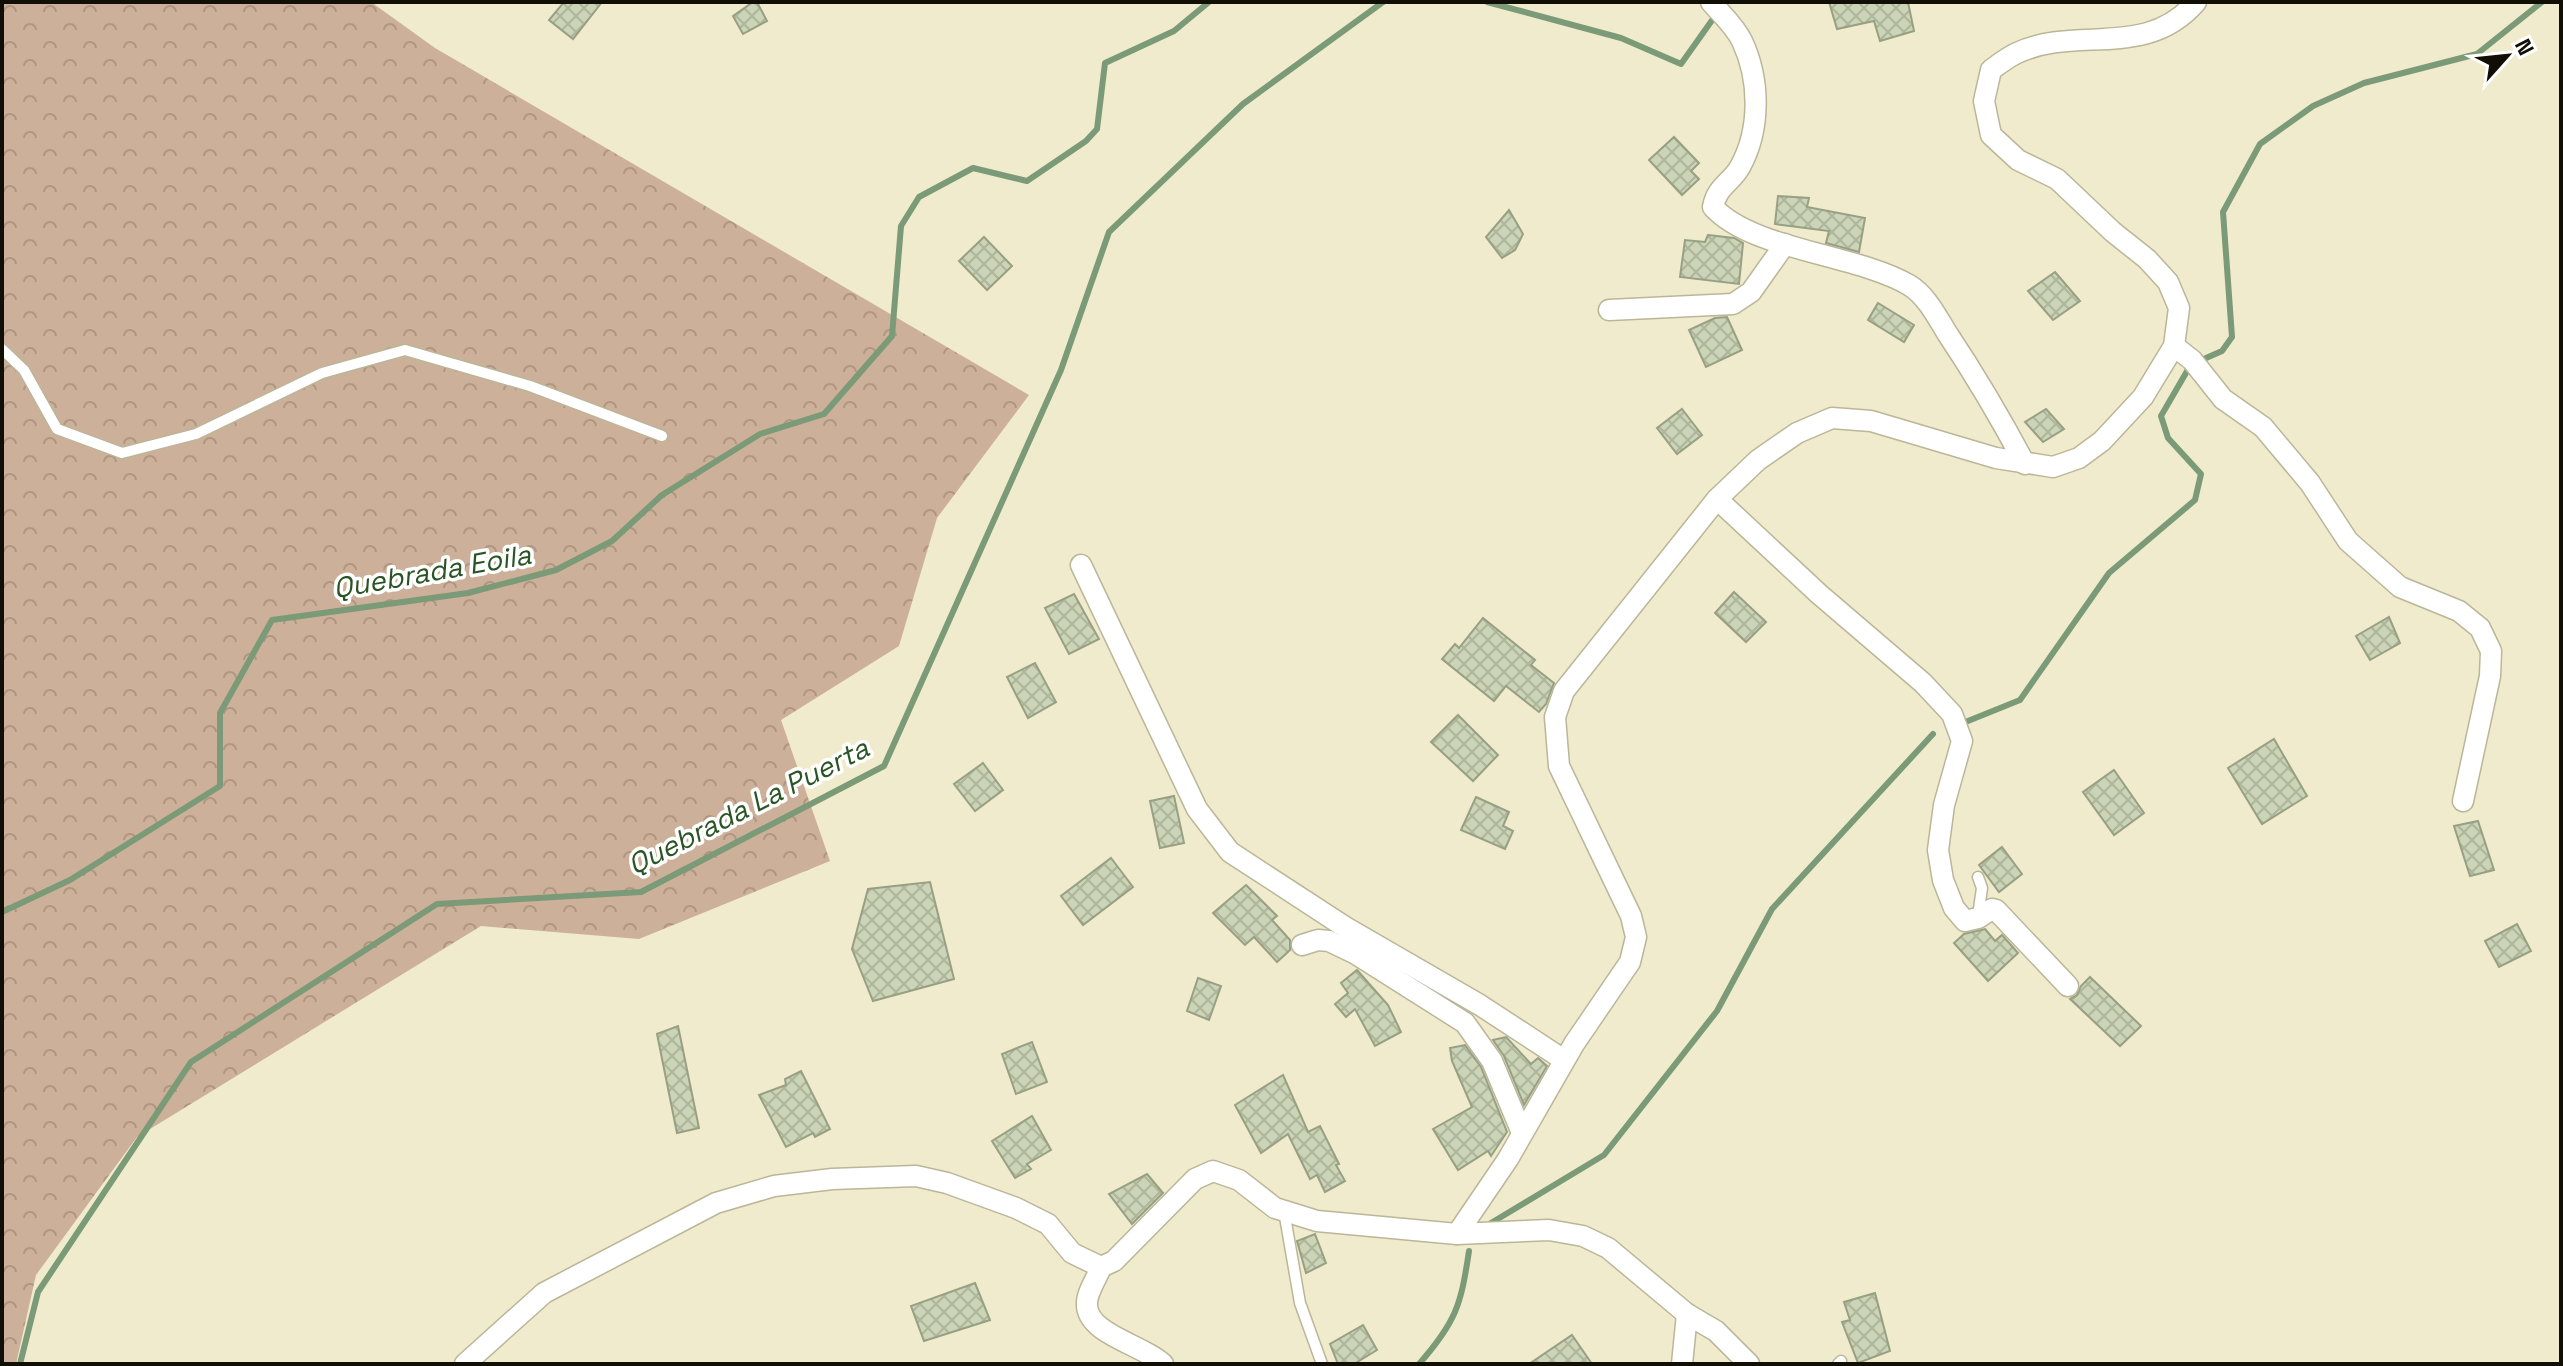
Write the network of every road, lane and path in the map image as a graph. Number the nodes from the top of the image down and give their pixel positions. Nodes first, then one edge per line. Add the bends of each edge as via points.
1 (1711, 2) edge
2 (2196, 2) edge
3 (1785, 244) junction
4 (1609, 310) dead end
5 (2174, 346) junction
6 (2, 349) edge
7 (662, 436) dead end
8 (2025, 464) junction
9 (1717, 499) junction
10 (1081, 565) dead end
11 (2463, 801) dead end
12 (1978, 877) dead end
13 (1978, 918) junction
14 (1302, 945) dead end
15 (2068, 986) dead end
16 (1564, 1060) junction
17 (1522, 1133) junction
18 (1284, 1211) junction
19 (1457, 1234) junction
20 (1101, 1267) junction
21 (1687, 1314) junction
22 (465, 1364) edge
23 (1163, 1364) edge
24 (1322, 1364) edge
25 (1682, 1364) edge
26 (1749, 1364) edge

1 - 3 street via 1741,39 1755,84 1755,123 1740,167 1715,195 1713,207 1725,220
2 - 5 street via 2161,31 2017,53 1991,70 1984,101 1991,135 2018,160 2057,179 2168,282 2179,308
3 - 4 street via 1751,292 1733,304
3 - 8 street via 1911,286 1931,307 1980,383
5 - 8 street via 2143,397 2102,441 2079,458 2053,467
5 - 11 street via 2223,399 2263,427 2310,483 2348,541 2400,587 2459,611 2480,628 2491,651 2490,676
6 - 7 lane via 24,370 57,429 122,453 196,434 322,373 405,350 530,386
8 - 9 street via 1871,421 1832,418 1797,433 1758,460
9 - 13 street via 1952,714 1962,741 1938,850 1954,908 1965,921
9 - 16 street via 1564,691 1555,717 1559,766 1631,916 1636,937 1630,962
10 - 16 street via 1197,809 1230,852
12 - 13 lane
13 - 15 street via 1996,910
14 - 17 street via 1329,941 1465,1023 1492,1061
16 - 17 street
17 - 19 street
18 - 19 street via 1317,1221
18 - 20 street via 1239,1180 1213,1171 1195,1179 1114,1261
18 - 24 lane via 1300,1303
19 - 21 street via 1549,1230 1583,1236 1608,1248
20 - 22 street via 1072,1253 1048,1224 947,1183 916,1176 774,1186 716,1203 544,1293
20 - 23 street via 1087,1302 1090,1318
21 - 25 street
21 - 26 street via 1716,1331

